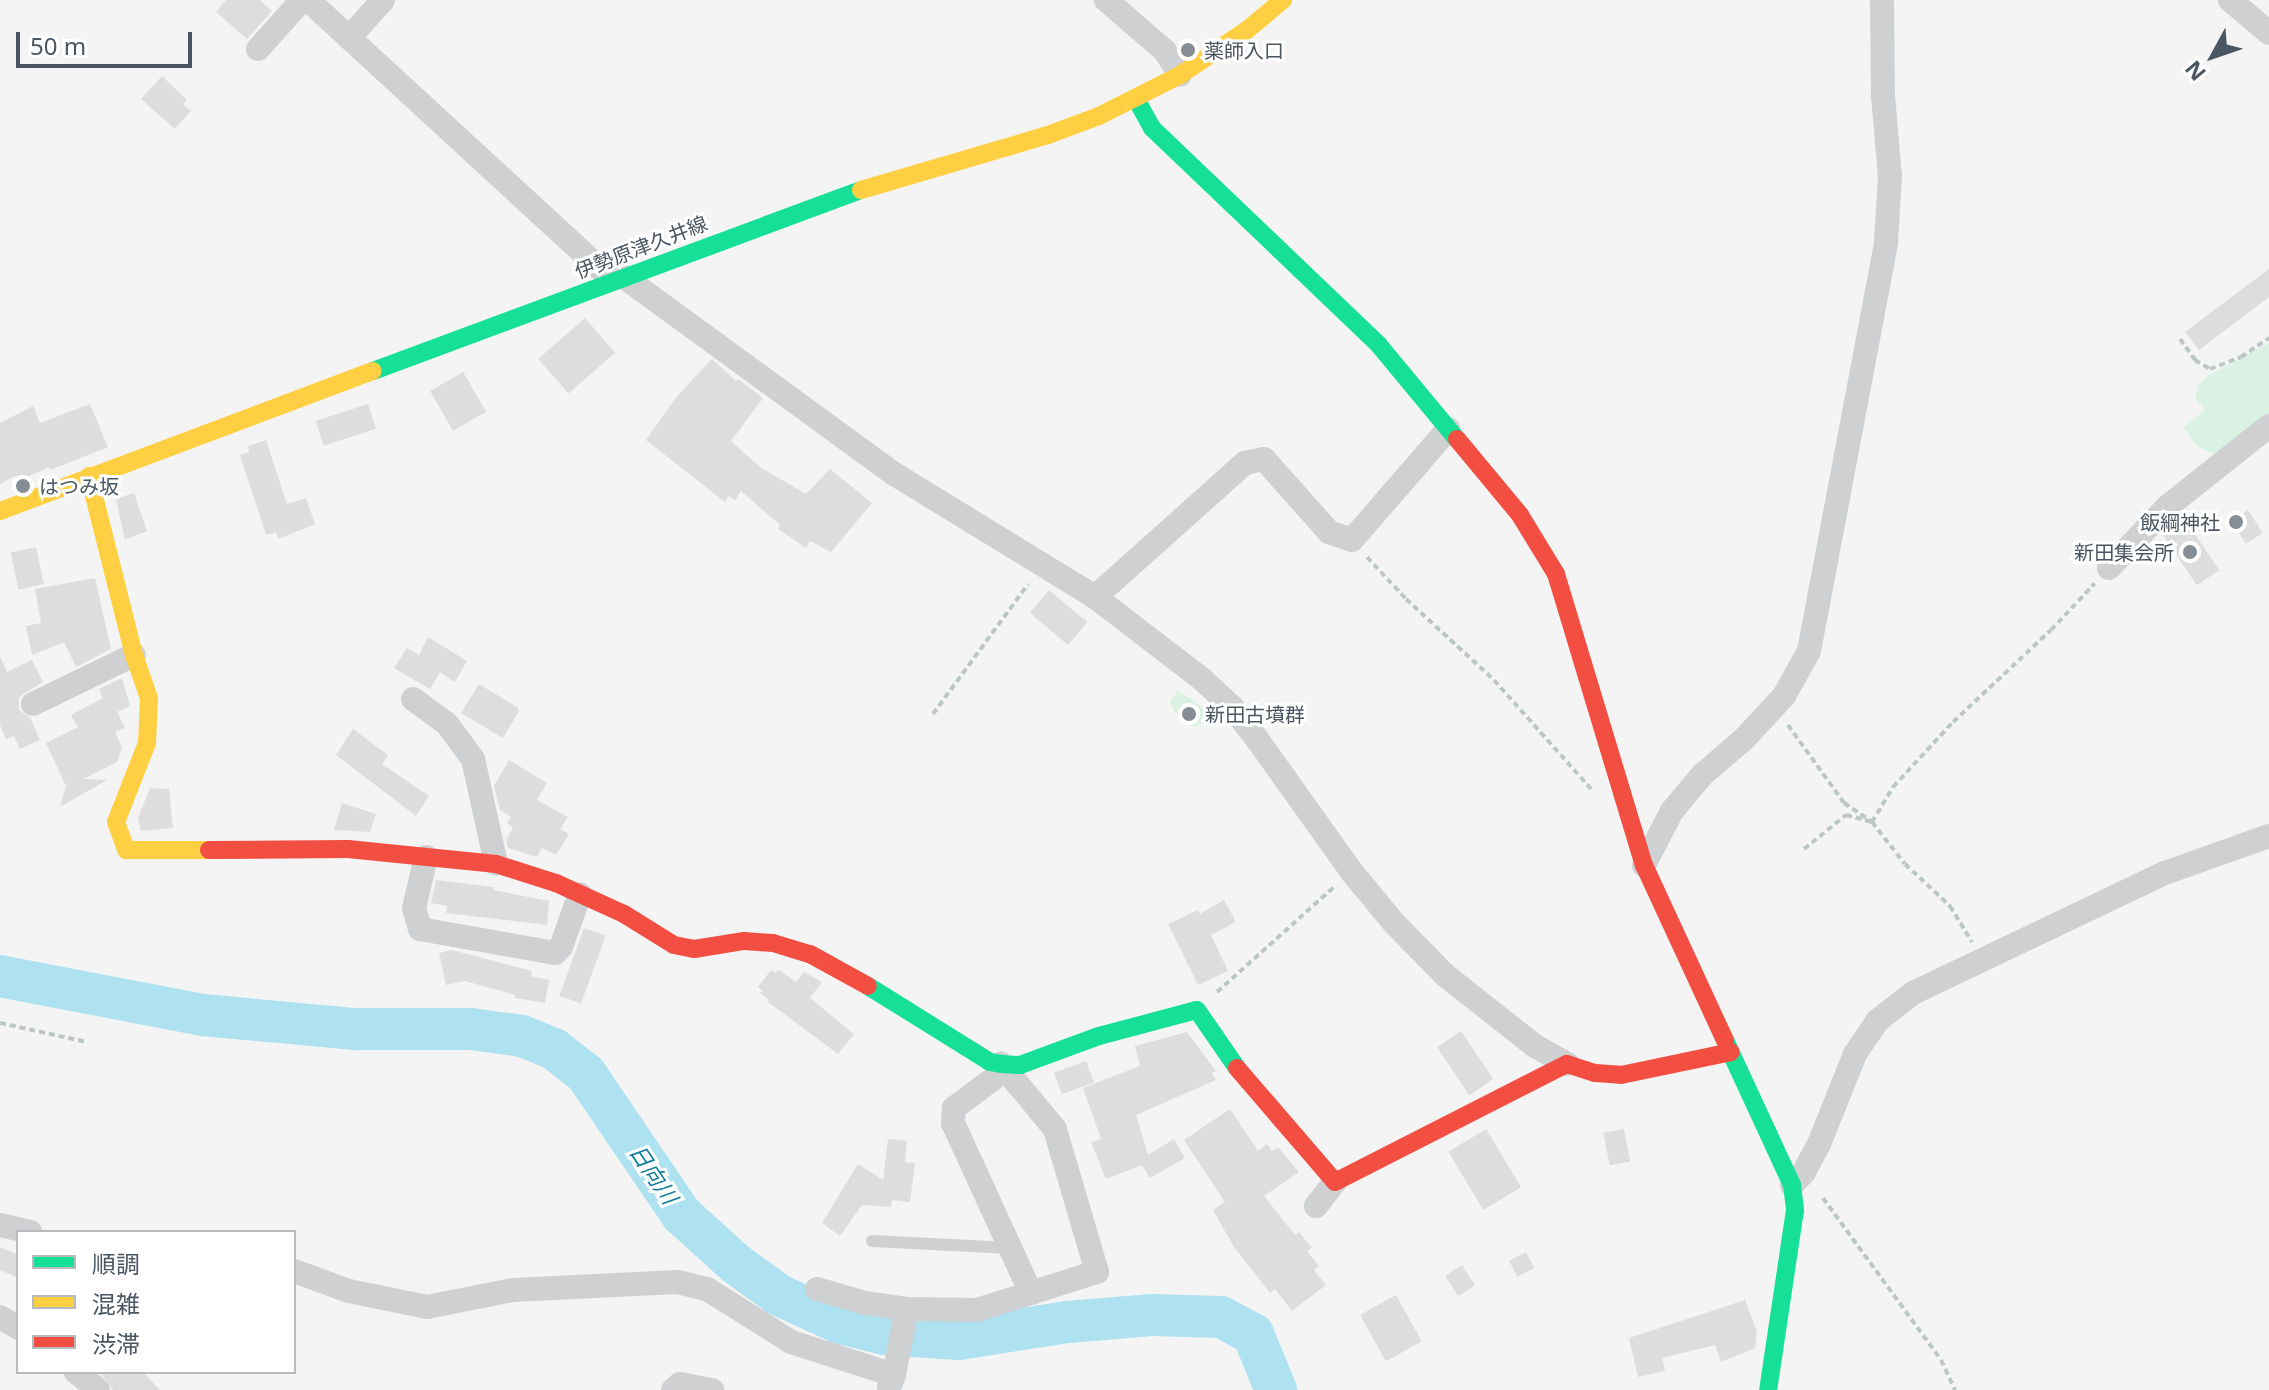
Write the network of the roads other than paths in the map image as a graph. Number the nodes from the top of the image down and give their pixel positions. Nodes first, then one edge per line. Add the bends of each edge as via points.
1 (305, 0) edge
2 (383, 0) edge
3 (1106, 0) edge
4 (1283, 0) edge
5 (1882, 0) edge
6 (2230, 0) edge
7 (2269, 33) edge
8 (349, 38) junction
9 (258, 49) dead end
10 (1180, 75) junction
11 (1136, 99) junction
12 (624, 277) junction
13 (2269, 426) edge
14 (1448, 429) junction
15 (89, 476) junction
16 (4, 506) edge
17 (2109, 568) road end
18 (1095, 597) junction
19 (134, 655) junction
20 (413, 699) dead end
21 (49, 704) dead end
22 (2269, 836) edge
23 (426, 857) junction
24 (496, 864) junction
25 (1644, 865) junction
26 (580, 894) junction
27 (1731, 1052) junction
28 (1567, 1064) junction
29 (1003, 1067) junction
30 (1798, 1178) junction
31 (1335, 1182) junction
32 (1316, 1206) dead end
33 (0, 1225) edge
34 (21, 1230) edge
35 (872, 1241) dead end
36 (1010, 1248) junction
37 (296, 1272) edge
38 (817, 1289) dead end
39 (1031, 1293) junction
40 (906, 1314) junction
41 (78, 1374) edge
42 (893, 1377) edge
43 (98, 1390) edge
44 (673, 1390) edge
45 (712, 1390) edge
46 (1768, 1390) edge

1 - 8 street
1 - 9 street
2 - 8 street
3 - 10 street via 1165,51
4 - 10 street, 伊勢原津久井線
5 - 25 street via 1890,177 1886,242 1809,651 1774,707 1672,811
6 - 7 street
8 - 12 street via 605,273
10 - 11 street, 伊勢原津久井線
11 - 12 street, 伊勢原津久井線 via 1048,135 843,195
11 - 14 street via 1152,128 1378,344
12 - 15 street, 伊勢原津久井線
12 - 18 street via 896,475
13 - 17 street via 2167,507
14 - 18 street via 1352,540 1329,532 1264,459 1245,463
14 - 25 street via 1520,515 1556,574
15 - 16 street, 伊勢原津久井線
15 - 19 street
18 - 28 street via 1232,707 1351,871 1445,975 1535,1046
19 - 21 street
19 - 23 street via 149,698 149,721 147,743 116,822 126,850 348,849
20 - 24 street via 447,724 473,759
22 - 30 street via 2165,873 1913,993 1877,1021 1855,1054 1819,1144
23 - 24 street
23 - 26 street via 414,908 420,929 555,953
24 - 26 street
25 - 27 street
26 - 29 street via 674,945 694,949 744,941 810,954
27 - 28 street via 1621,1075
27 - 30 street
28 - 31 street
29 - 31 street via 1197,1010 1246,1081
29 - 36 street via 954,1108 953,1123
29 - 39 street via 1055,1129 1097,1272
30 - 46 street
31 - 32 street
33 - 34 street
35 - 36 lane
36 - 39 street
37 - 42 street via 349,1291 427,1307 513,1290 678,1282 707,1289 791,1342
38 - 40 street
39 - 40 street via 977,1310
40 - 42 street
41 - 43 street
44 - 45 street via 680,1384

